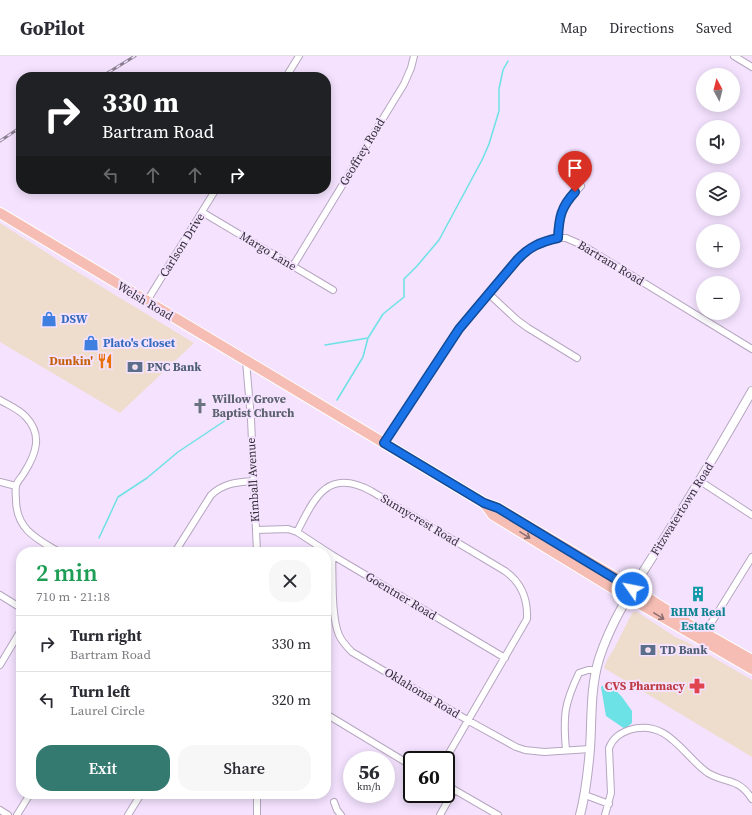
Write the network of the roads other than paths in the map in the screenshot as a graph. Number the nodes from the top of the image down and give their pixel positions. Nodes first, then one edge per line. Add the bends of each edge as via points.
1 (299, 56) edge
2 (414, 56) edge
3 (734, 56) edge
4 (752, 67) edge
5 (289, 72) edge
6 (581, 186) dead end
7 (213, 194) edge
8 (202, 212) junction
9 (0, 213) edge
10 (558, 238) junction
11 (293, 266) junction
12 (333, 290) dead end
13 (489, 294) junction
14 (147, 301) junction
15 (752, 349) edge
16 (577, 358) dead end
17 (246, 361) junction
18 (752, 391) edge
19 (0, 400) edge
20 (384, 443) junction
21 (254, 481) junction
22 (700, 481) junction
23 (0, 482) edge
24 (16, 486) junction
25 (752, 515) edge
26 (256, 530) junction
27 (297, 532) junction
28 (51, 547) edge
29 (178, 547) edge
30 (257, 547) edge
31 (320, 547) edge
32 (332, 555) joint
33 (752, 557) edge
34 (630, 593) junction
35 (0, 595) edge
36 (16, 605) edge
37 (705, 633) junction
38 (16, 638) edge
39 (505, 658) junction
40 (752, 660) edge
41 (0, 665) edge
42 (752, 669) edge
43 (596, 670) junction
44 (331, 717) edge
45 (469, 721) junction
46 (590, 749) junction
47 (566, 750) junction
48 (451, 751) edge
49 (403, 761) edge
50 (455, 791) edge
51 (585, 795) junction
52 (27, 799) edge
53 (138, 799) edge
54 (258, 799) edge
55 (752, 799) edge
56 (334, 802) dead end
57 (447, 803) edge
58 (609, 804) junction
59 (0, 810) edge
60 (8, 815) edge
61 (17, 815) edge
62 (128, 815) edge
63 (257, 815) edge
64 (341, 815) edge
65 (440, 815) edge
66 (498, 815) edge
67 (580, 815) edge
68 (605, 815) edge

1 - 5 street
2 - 11 street, Geoffrey Road via 404,84
3 - 4 street
6 - 10 street via 561,211
7 - 8 street, Carlson Drive
8 - 11 street, Margo Lane
8 - 14 street, Carlson Drive
9 - 14 main road, Welsh Road
10 - 13 street via 545,241 526,251
10 - 15 street, Bartram Road via 566,238 582,245
11 - 12 street, Margo Lane
13 - 16 street via 522,324
13 - 20 street via 450,343
14 - 17 main road, Welsh Road
17 - 20 main road, Welsh Road
17 - 21 street, Kimball Avenue
18 - 22 street, Fitzwatertown Road
19 - 24 street via 26,417 36,435 36,448 32,459
20 - 34 main road, Welsh Road via 484,503 493,515
21 - 26 street, Kimball Avenue
21 - 29 street via 224,486 211,495
22 - 25 street
22 - 34 street, Fitzwatertown Road
23 - 24 street
24 - 28 street via 20,522 34,537
26 - 27 street via 288,529
26 - 30 street, Kimball Avenue
27 - 31 street, Goentner Road
27 - 39 street, Sunnycrest Road via 313,501 321,493 338,483 352,483 371,491 505,571 513,576 522,588 528,611 527,619
32 - 39 street, Goentner Road
32 - 45 street, Oklahoma Road via 335,621 339,637 347,647
33 - 37 street
34 - 37 main road
34 -> 42 main road via 691,635
34 - 43 street, Fitzwatertown Road via 611,631
35 - 36 street
37 - 40 main road
38 - 41 street
39 - 45 street, Sunnycrest Road
43 - 46 street, Fitzwatertown Road
43 - 47 street via 580,673 568,698 564,722
44 - 49 street
45 - 47 street, Oklahoma Road via 521,748 544,752
45 - 48 street, Sunnycrest Road
46 - 47 street, Oklahoma Road
46 - 51 street, Fitzwatertown Road
50 - 66 street
51 - 58 street
51 - 67 street, Fitzwatertown Road
52 - 61 street
53 - 62 street
54 - 63 street
55 - 58 street via 735,782 710,774 670,738 659,731 641,728 622,733 612,741
56 - 64 street
57 - 65 street
58 - 68 street
59 - 60 street

